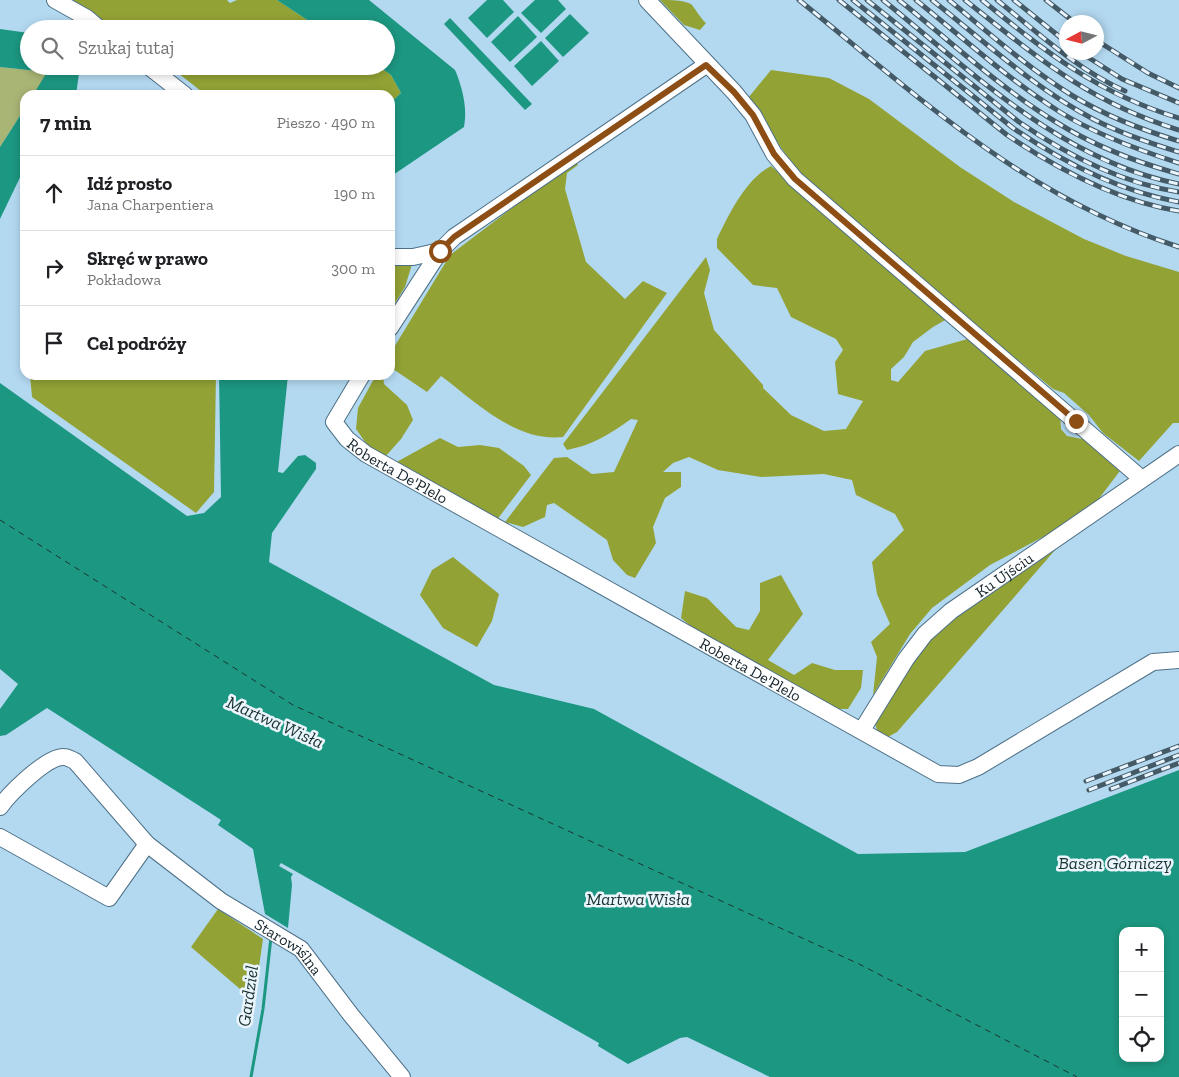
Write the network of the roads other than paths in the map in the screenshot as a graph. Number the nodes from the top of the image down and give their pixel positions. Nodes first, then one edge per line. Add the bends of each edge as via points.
1 (55, 0) edge
2 (647, 0) edge
3 (89, 20) edge
4 (706, 65) junction
5 (160, 75) edge
6 (179, 90) edge
7 (440, 251) junction
8 (395, 257) edge
9 (395, 320) edge
10 (359, 380) edge
11 (1179, 454) edge
12 (1142, 479) junction
13 (1179, 660) edge
14 (862, 730) junction
15 (0, 807) edge
16 (2, 839) edge
17 (147, 844) junction
18 (402, 1077) edge

1 - 3 street
2 - 4 street
4 - 7 street via 454,237
4 - 12 street via 753,115 774,154 795,179
5 - 6 street
7 - 8 street
7 - 9 street
10 - 14 street, Roberta De'Plelo via 334,422 347,439 373,459
11 - 12 street, Ku Ujściu
12 - 14 street, Ku Ujściu via 951,611 925,634
13 - 14 street, Roberta De'Plelo via 1153,662 962,775 938,774
15 - 17 street, Starowiślna via 12,790 54,759 65,756 75,761
16 - 17 street via 109,898
17 - 18 street, Starowiślna via 221,901 301,949

